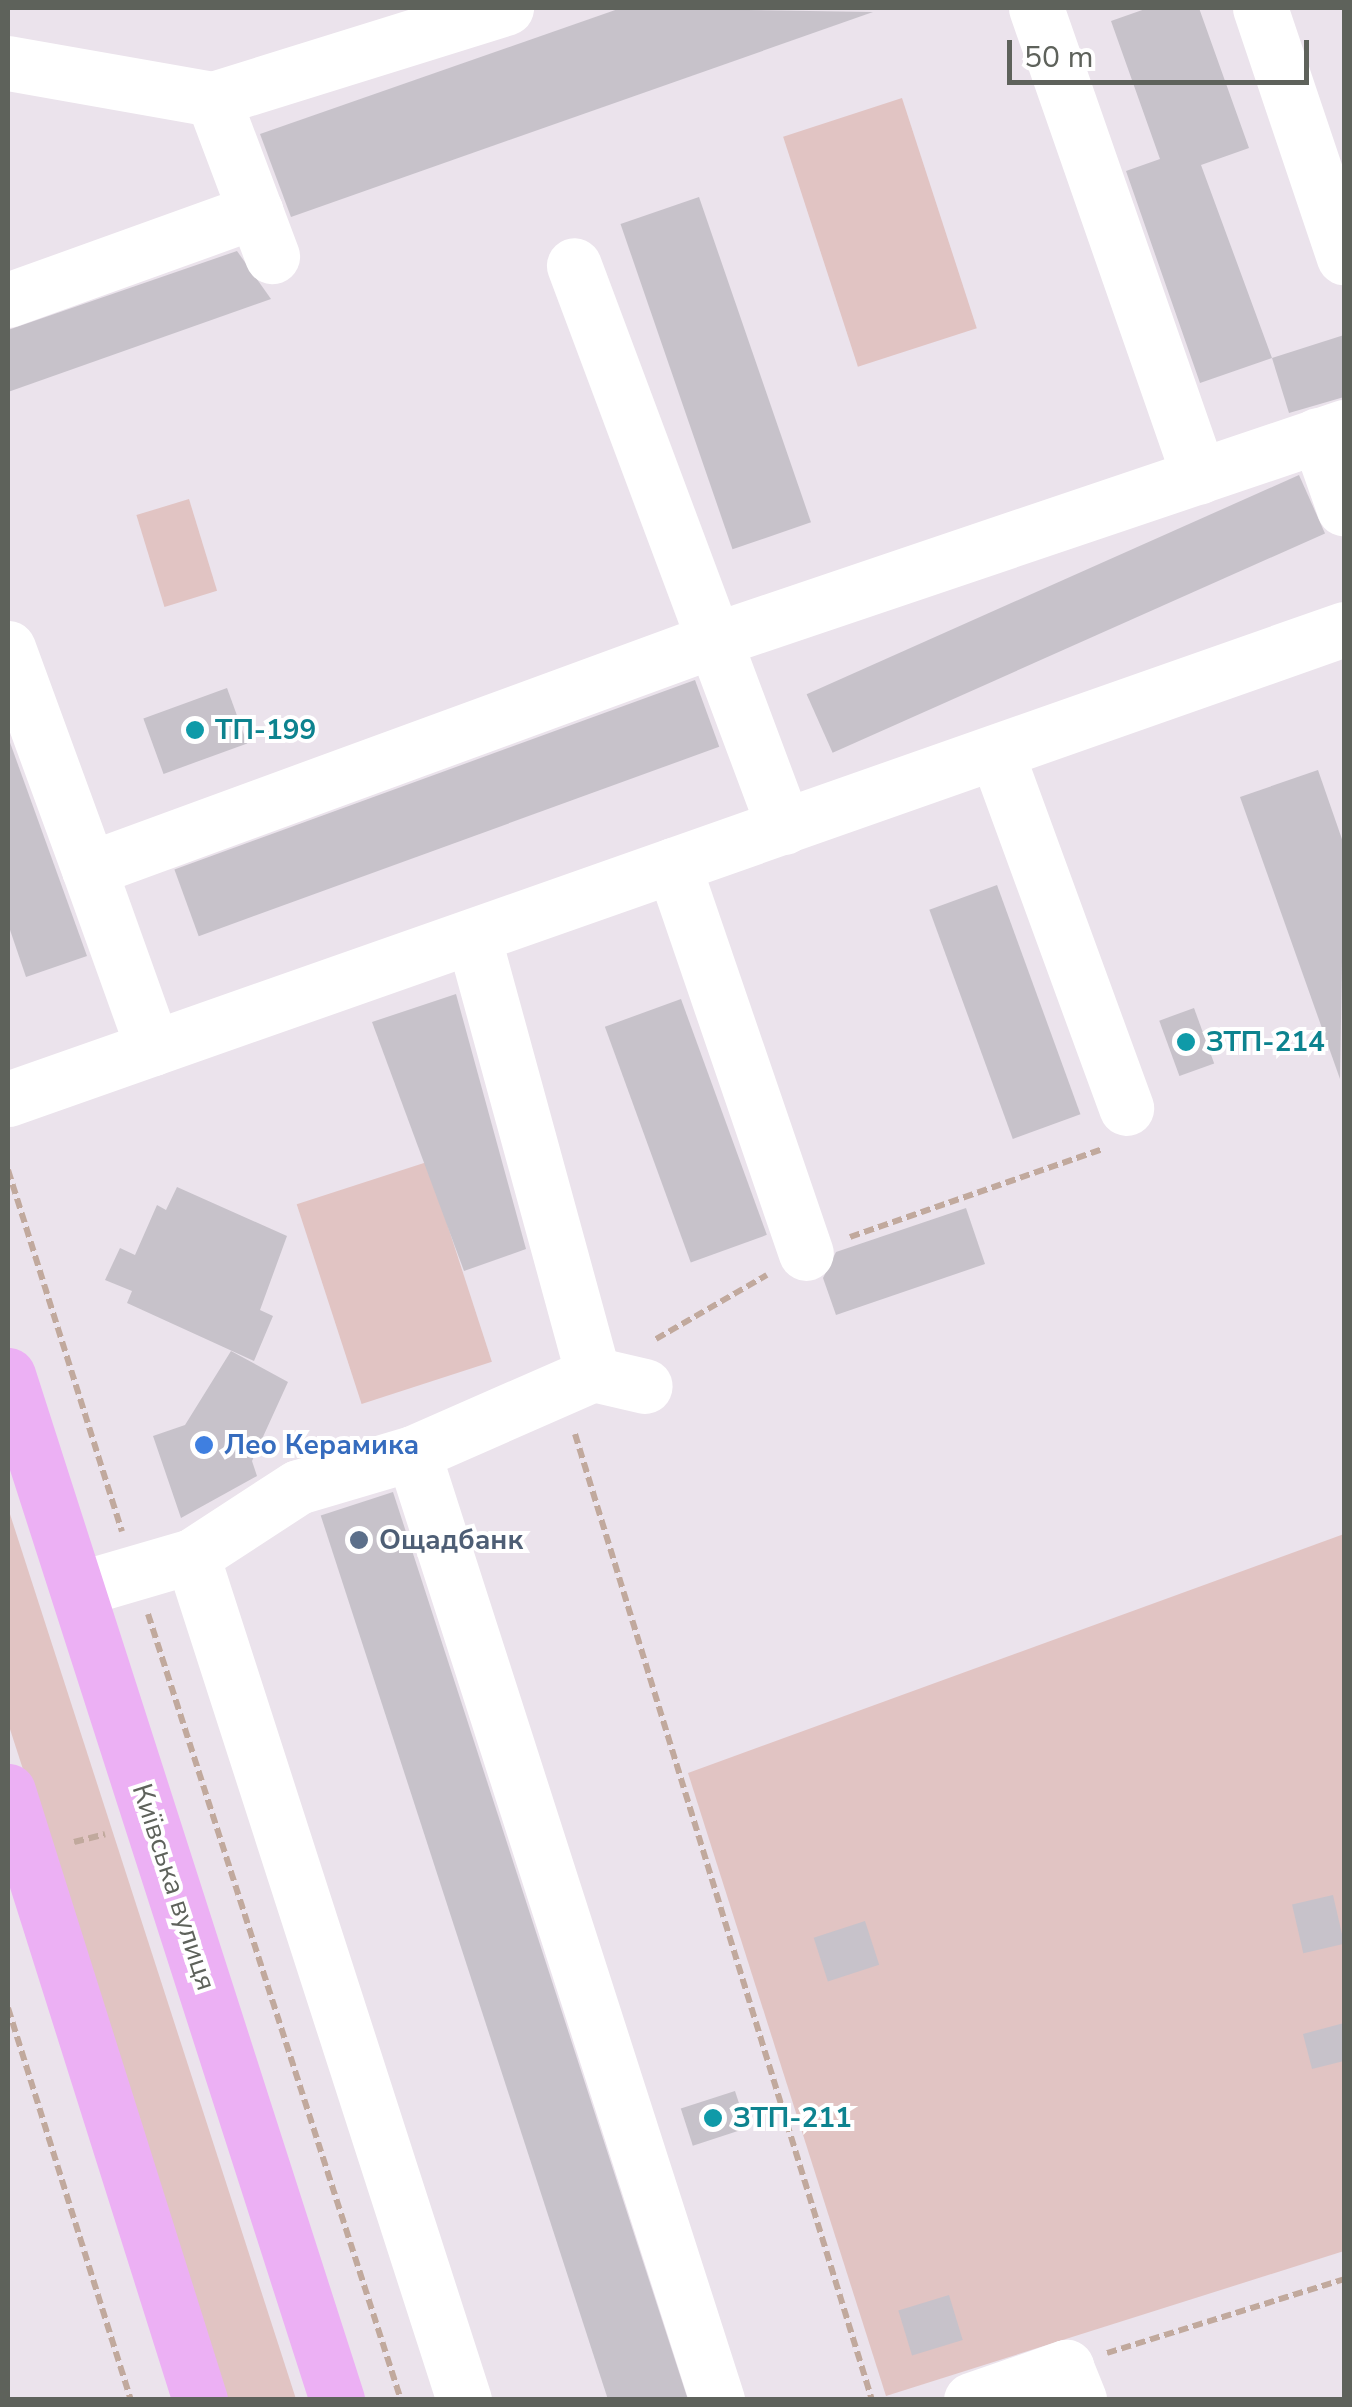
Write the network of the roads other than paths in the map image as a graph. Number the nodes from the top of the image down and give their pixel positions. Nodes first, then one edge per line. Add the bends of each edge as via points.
1 (506, 8) edge
2 (1036, 8) edge
3 (1260, 8) edge
4 (8, 63) edge
5 (212, 99) junction
6 (1344, 257) edge
7 (574, 265) dead end
8 (8, 300) edge
9 (1331, 431) edge
10 (1199, 476) junction
11 (1344, 509) edge
12 (1344, 629) edge
13 (714, 640) junction
14 (8, 648) edge
15 (996, 752) junction
16 (784, 826) junction
17 (673, 866) junction
18 (90, 869) junction
19 (473, 936) junction
20 (153, 1048) junction
21 (8, 1099) edge
22 (1120, 1126) road end
23 (806, 1253) road end
24 (594, 1374) junction
25 (8, 1375) edge
26 (646, 1386) dead end
27 (414, 1452) junction
28 (192, 1556) junction
29 (79, 1589) junction
30 (8, 1791) edge
31 (38, 1882) edge
32 (1073, 2384) edge
33 (200, 2400) edge
34 (337, 2400) edge
35 (464, 2400) edge
36 (716, 2400) edge
37 (971, 2400) edge

1 - 5 lane
2 - 10 lane
3 - 6 lane
4 - 5 lane
5 - 8 lane via 264,234
7 - 13 lane
9 - 10 lane
9 - 11 lane
10 - 13 lane
12 - 15 lane
13 - 16 lane
13 - 18 lane
14 - 18 lane
15 - 16 lane
15 - 22 lane
16 - 17 lane
17 - 19 lane
17 - 23 lane
18 - 20 lane
19 - 20 lane
19 - 24 lane
20 - 21 lane
24 - 26 lane
24 - 27 lane
25 - 29 main road, Київська вулиця
27 - 28 lane via 298,1487
27 - 36 lane
28 - 29 lane
28 - 35 lane
29 - 34 main road, Київська вулиця
30 - 31 main road
31 - 33 main road
32 - 37 lane

